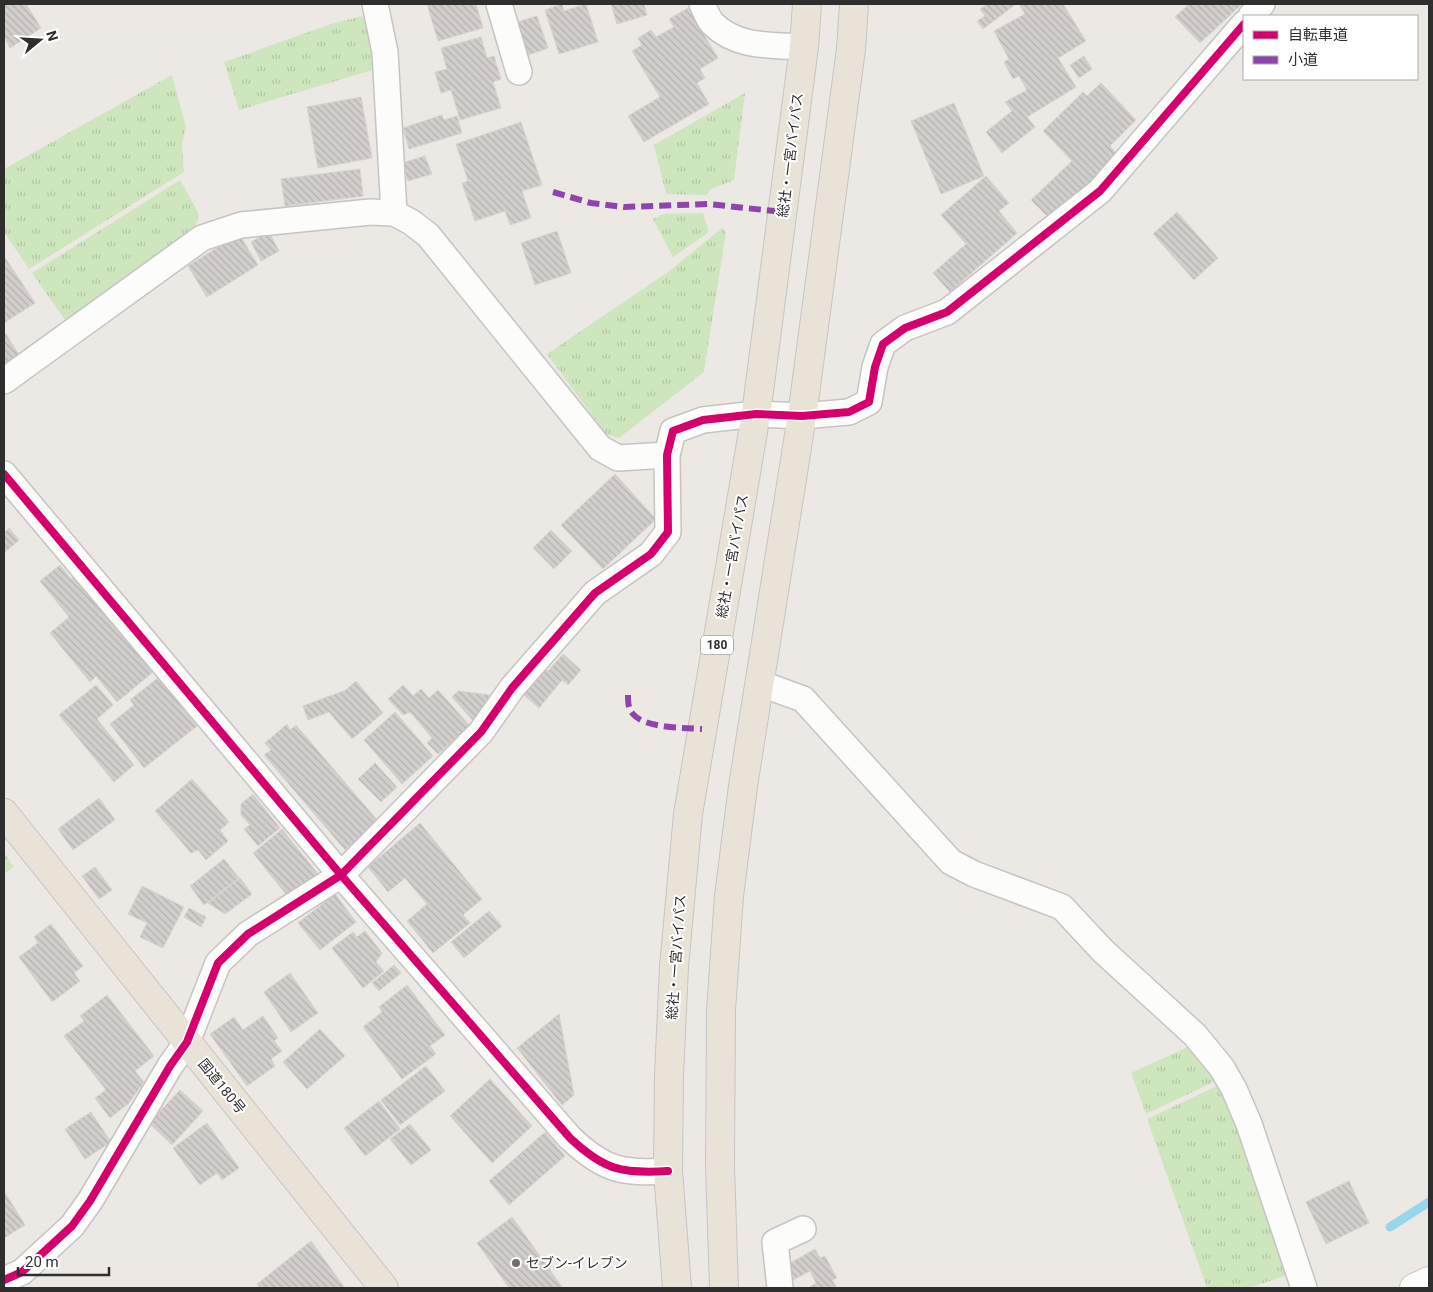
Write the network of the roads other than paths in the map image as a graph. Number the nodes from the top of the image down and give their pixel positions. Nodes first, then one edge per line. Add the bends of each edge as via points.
1 (375, 4) edge
2 (499, 4) edge
3 (702, 4) edge
4 (807, 4) edge
5 (854, 4) edge
6 (1262, 4) edge
7 (1252, 15) edge
8 (1243, 25) edge
9 (804, 47) junction
10 (519, 72) dead end
11 (394, 213) junction
12 (4, 381) edge
13 (756, 414) junction
14 (802, 416) junction
15 (667, 455) junction
16 (4, 474) edge
17 (759, 683) junction
18 (4, 813) edge
19 (341, 875) junction
20 (187, 1042) junction
21 (668, 1171) junction
22 (803, 1229) dead end
23 (20, 1280) edge
24 (1429, 1281) edge
25 (384, 1288) edge
26 (677, 1288) edge
27 (724, 1288) edge
28 (780, 1288) edge
29 (1304, 1288) edge
30 (1414, 1288) edge

1 - 11 street via 384,52
2 - 10 street
3 - 9 street via 712,24 731,38 748,43
4 - 9 highway, 総社・一宮バイパス / 180
5 - 14 highway via 851,49
6 - 7 street
8 - 14 street via 1100,191 947,312 905,328 883,344 869,402 848,412
9 - 13 highway, 総社・一宮バイパス / 180
11 - 12 street via 370,212 271,221 241,225 202,238
11 - 15 street via 428,235 600,448 618,458
13 - 14 street
13 - 15 street via 703,420 673,431
13 - 21 highway, 総社・一宮バイパス / 180 via 688,814 674,967
14 - 17 highway
15 - 19 street via 668,532 651,554 595,593 512,688 481,732
16 - 19 street
17 - 27 highway via 729,896 721,1010 720,1167
17 - 29 street via 803,700 951,862 1062,907 1103,951 1195,1035 1222,1068 1234,1089 1249,1124
18 - 20 highway, 国道180号
19 - 20 street via 248,934 218,963
19 - 21 street via 586,1153 609,1167 637,1173
20 - 23 street via 90,1202 72,1226
20 - 25 highway, 国道180号
21 - 26 highway, 総社・一宮バイパス / 180
22 - 28 street via 775,1242
24 - 30 street

